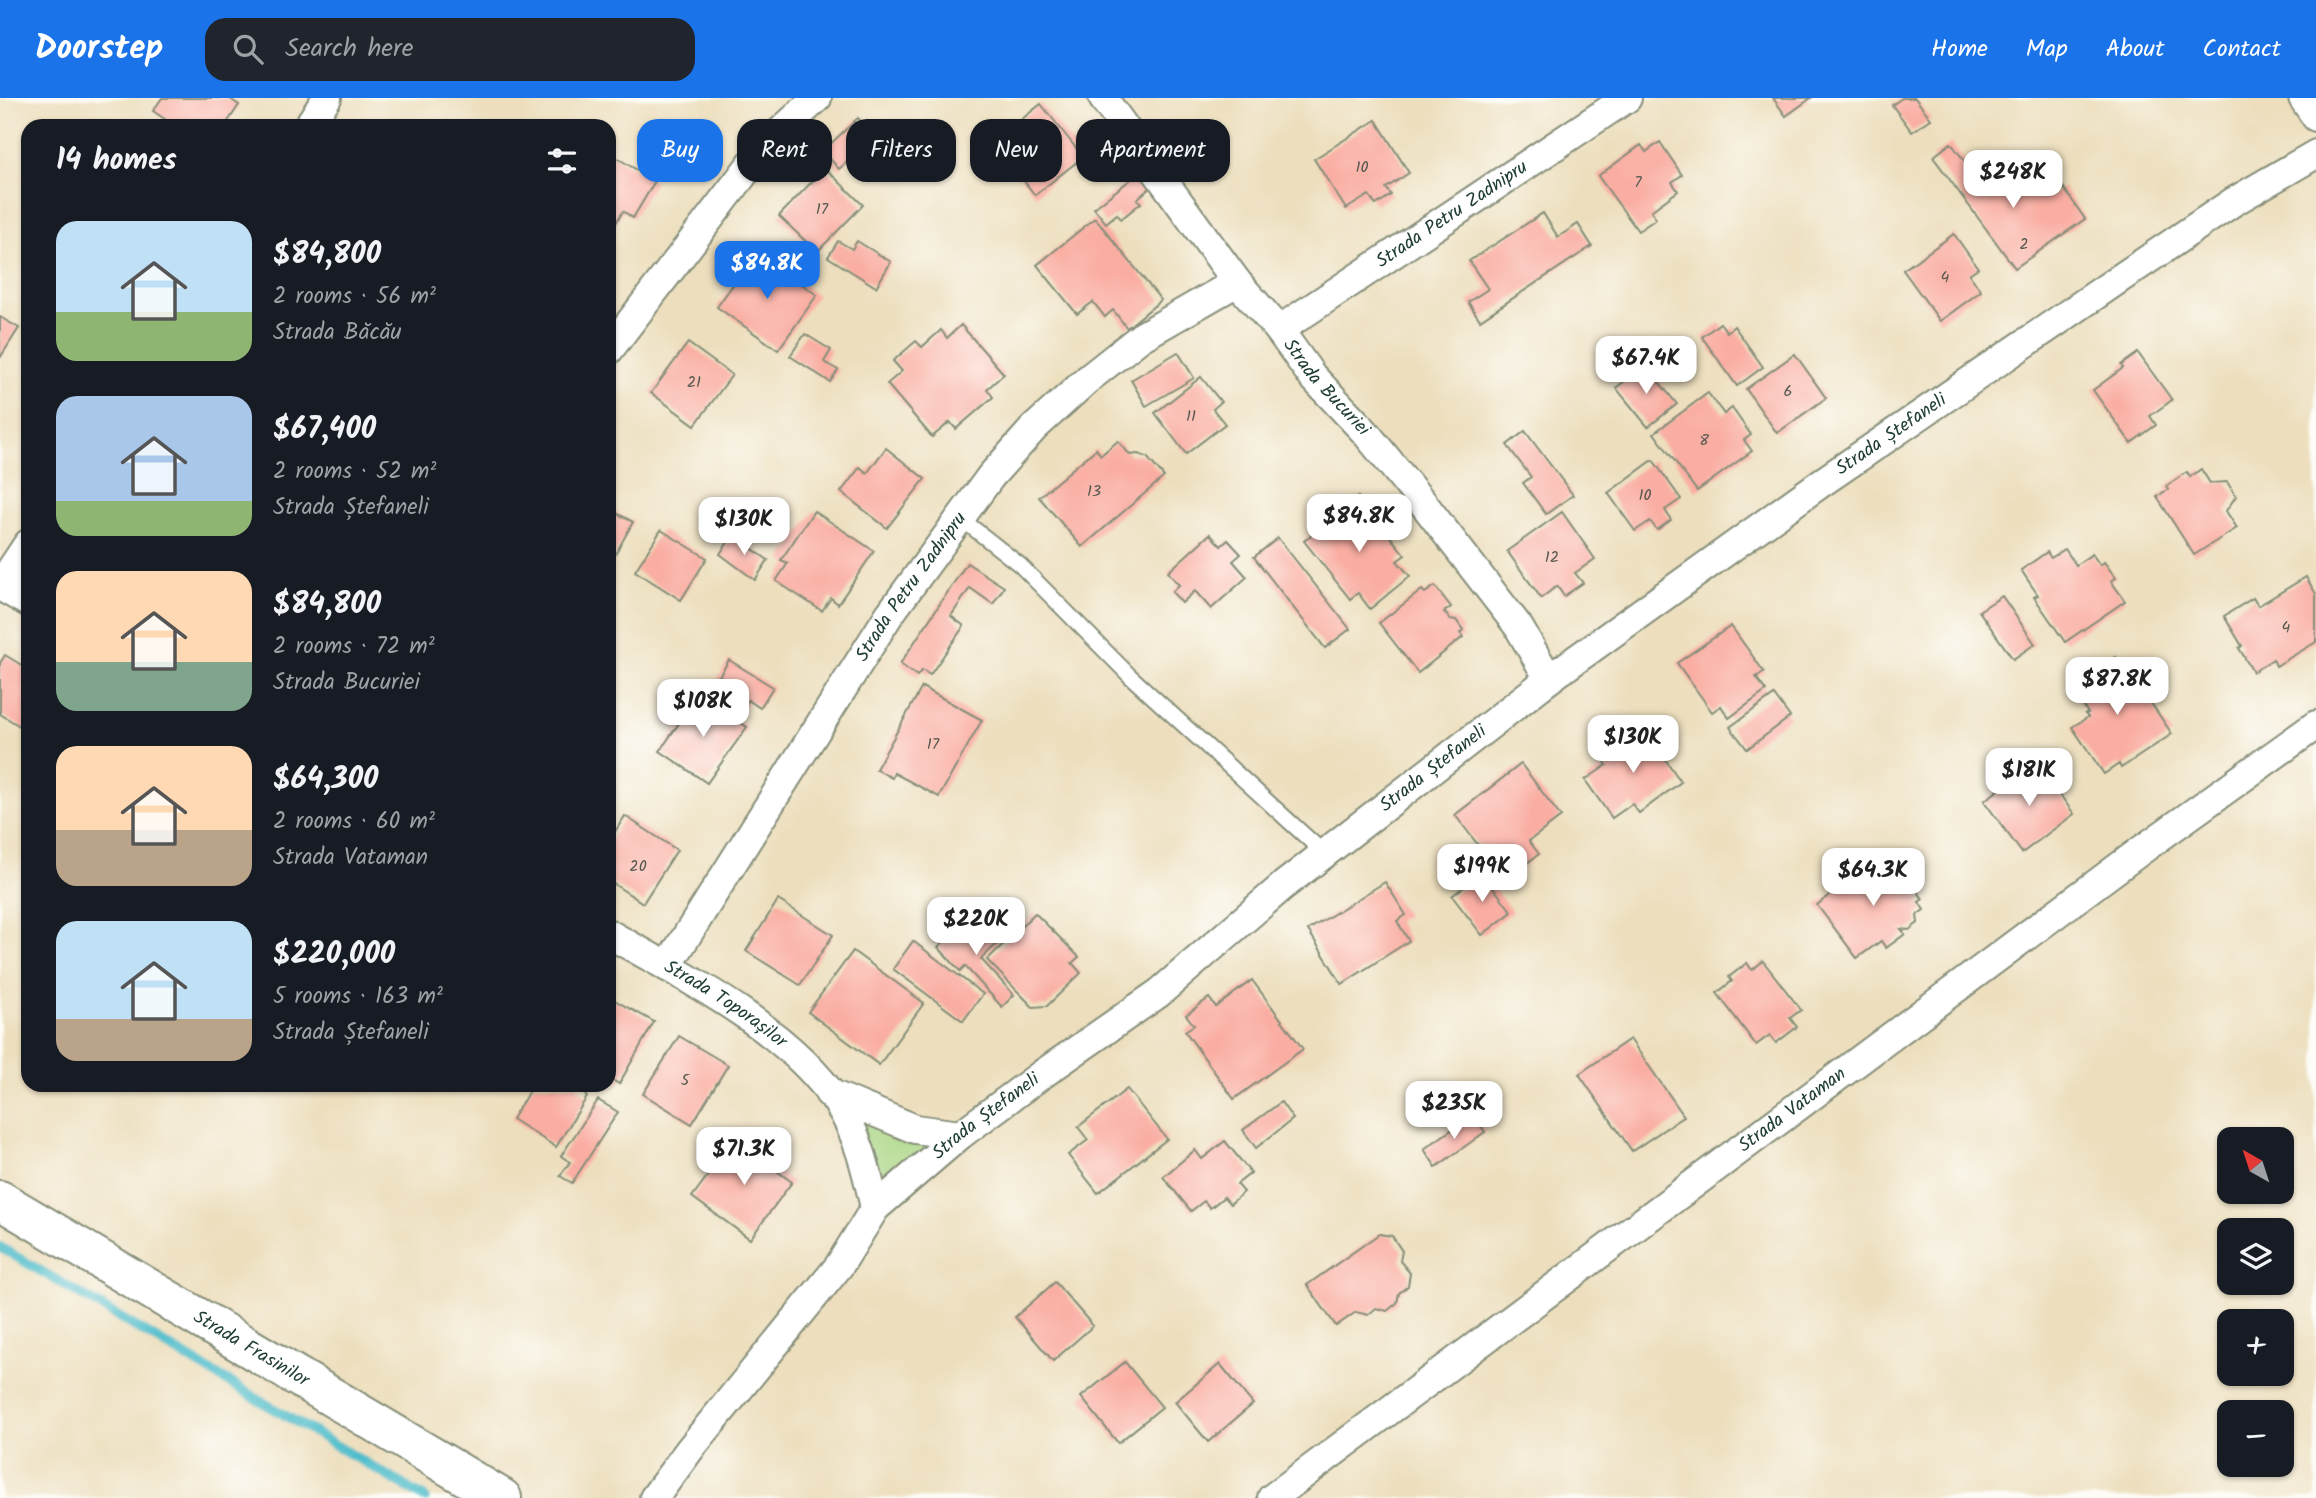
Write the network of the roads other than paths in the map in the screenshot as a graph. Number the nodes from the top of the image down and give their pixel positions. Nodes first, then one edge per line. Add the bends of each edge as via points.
1 (327, 98) edge
2 (817, 98) edge
3 (1102, 98) edge
4 (1627, 98) edge
5 (2303, 98) edge
6 (2316, 117) edge
7 (313, 119) edge
8 (2316, 154) edge
9 (1237, 282) junction
10 (1279, 330) junction
11 (616, 341) edge
12 (959, 517) junction
13 (21, 554) edge
14 (0, 586) edge
15 (21, 598) edge
16 (1549, 679) junction
17 (2316, 725) edge
18 (1325, 853) junction
19 (616, 938) edge
20 (667, 967) junction
21 (829, 1093) junction
22 (960, 1135) junction
23 (0, 1200) edge
24 (875, 1208) junction
25 (502, 1498) edge
26 (654, 1498) edge
27 (1272, 1498) edge

1 - 7 street
2 - 11 street via 765,146
3 - 9 street, Strada Bucuriei
4 - 10 street, Strada Petru Zadnipru
5 - 6 street
8 - 16 street, Strada Ștefaneli via 2233,202 2062,318 1821,483
9 - 10 street, Strada Bucuriei
9 - 12 street, Strada Petru Zadnipru via 1141,337 1088,379 1034,428
10 - 16 street, Strada Bucuriei via 1312,376 1423,503 1518,626
12 - 18 lane via 1020,565 1130,676
12 - 20 street, Strada Petru Zadnipru via 889,615
13 - 14 street
14 - 15 street
16 - 18 street, Strada Ștefaneli
17 - 27 street, Strada Vataman
18 - 22 street, Strada Ștefaneli via 1159,993
19 - 20 street, Strada Toporașilor
20 - 21 street, Strada Toporașilor via 765,1028
21 - 22 street, Strada Toporașilor via 915,1129
21 - 24 street, Strada Toporașilor via 864,1158
22 - 24 street, Strada Ștefaneli
23 - 25 main road, Strada Frasinilor
24 - 26 street, Strada Ștefaneli via 839,1266

